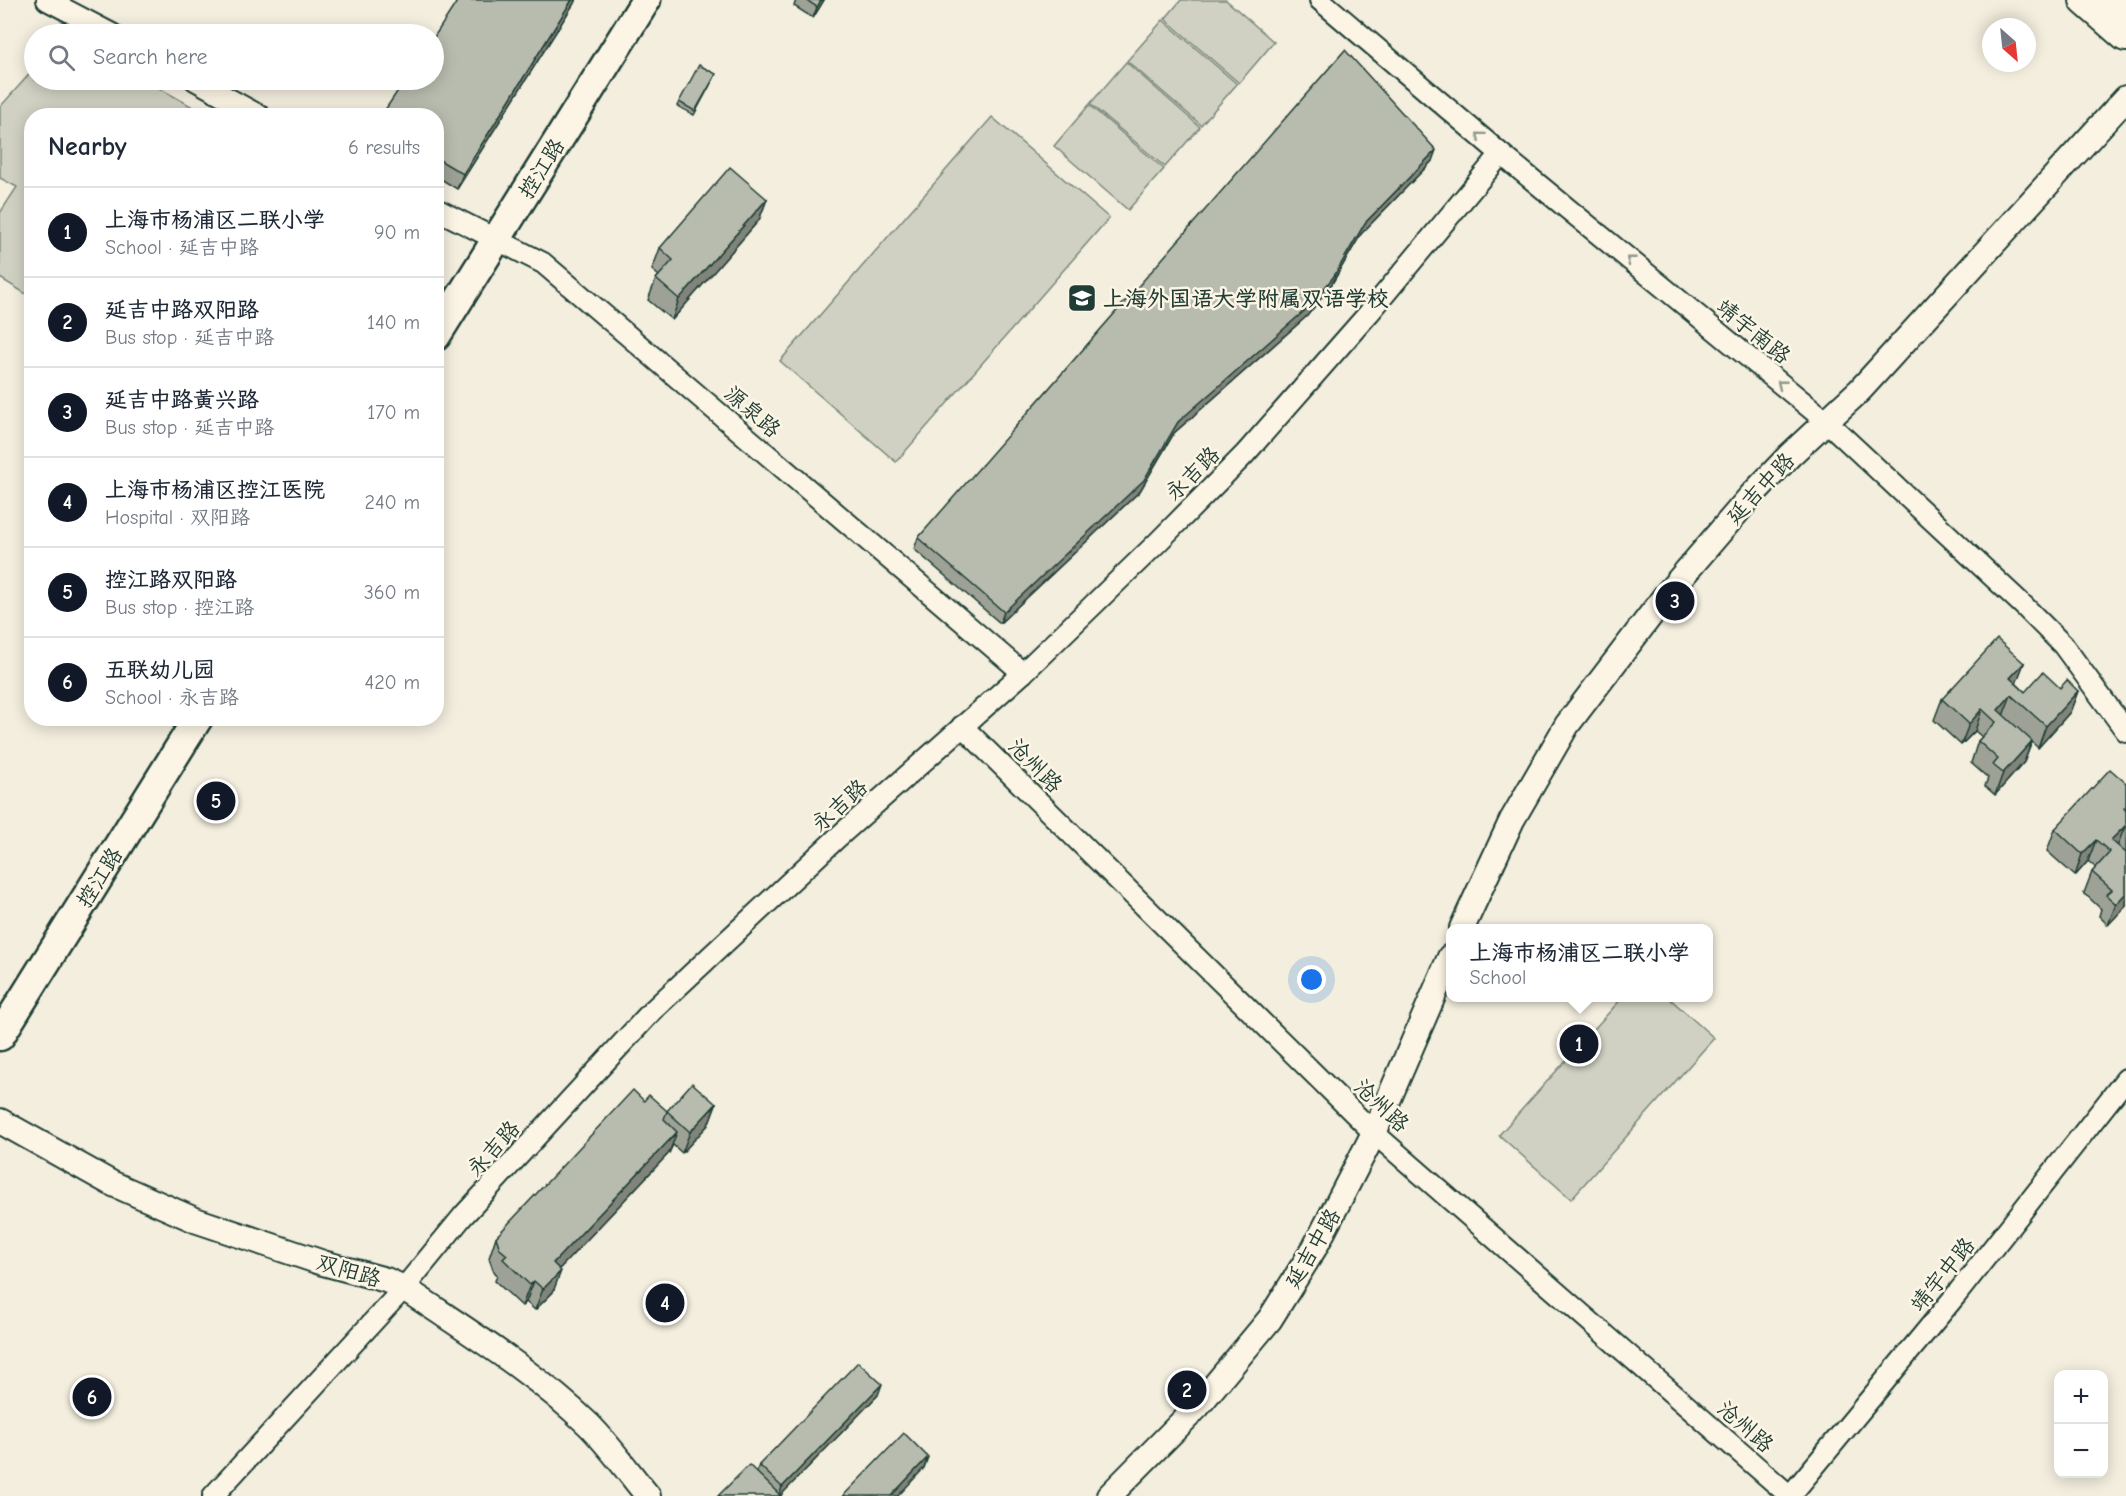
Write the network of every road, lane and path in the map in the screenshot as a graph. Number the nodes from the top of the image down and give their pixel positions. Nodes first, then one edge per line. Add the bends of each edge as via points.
1 (646, 0) edge
2 (1320, 0) edge
3 (2086, 0) edge
4 (2110, 0) edge
5 (56, 2) edge
6 (2126, 15) edge
7 (94, 24) edge
8 (2126, 35) edge
9 (213, 90) edge
10 (2126, 98) edge
11 (246, 108) edge
12 (1501, 154) junction
13 (444, 213) edge
14 (496, 240) junction
15 (444, 323) edge
16 (1826, 421) junction
17 (1023, 673) junction
18 (193, 726) edge
19 (962, 726) junction
20 (2126, 731) edge
21 (1464, 924) edge
22 (1446, 966) edge
23 (0, 1036) edge
24 (2126, 1079) edge
25 (0, 1121) edge
26 (1374, 1133) junction
27 (404, 1288) junction
28 (213, 1496) edge
29 (648, 1496) edge
30 (1109, 1496) edge
31 (1790, 1496) edge

1 - 14 main road, 控江路
12 -> 2 street, 靖宇南路
3 - 8 main road
4 - 6 highway
5 - 7 street
9 - 11 street
10 - 16 street, 延吉中路 via 1860,390
16 -> 12 street, 靖宇南路
12 - 17 street, 永吉路 via 1245,454
13 - 14 street, 源泉路
14 - 15 main road, 控江路
14 - 17 street, 源泉路 via 552,270
16 - 20 street, 靖宇南路 via 2063,645
16 - 21 street, 延吉中路 via 1750,497 1666,595 1567,726 1512,820
17 - 19 street, 永吉路
18 - 23 main road, 控江路
19 - 26 street, 沧州路
19 - 27 street, 永吉路 via 652,1011 463,1216
22 - 26 street, 延吉中路
24 - 31 street, 靖宇中路 via 1956,1295
25 - 27 street, 双阳路 via 111,1183 195,1220
26 - 30 street, 延吉中路 via 1315,1247 1270,1318 1197,1407
26 - 31 street, 沧州路
27 - 28 street, 永吉路
27 - 29 street, 双阳路 via 556,1395 591,1427

